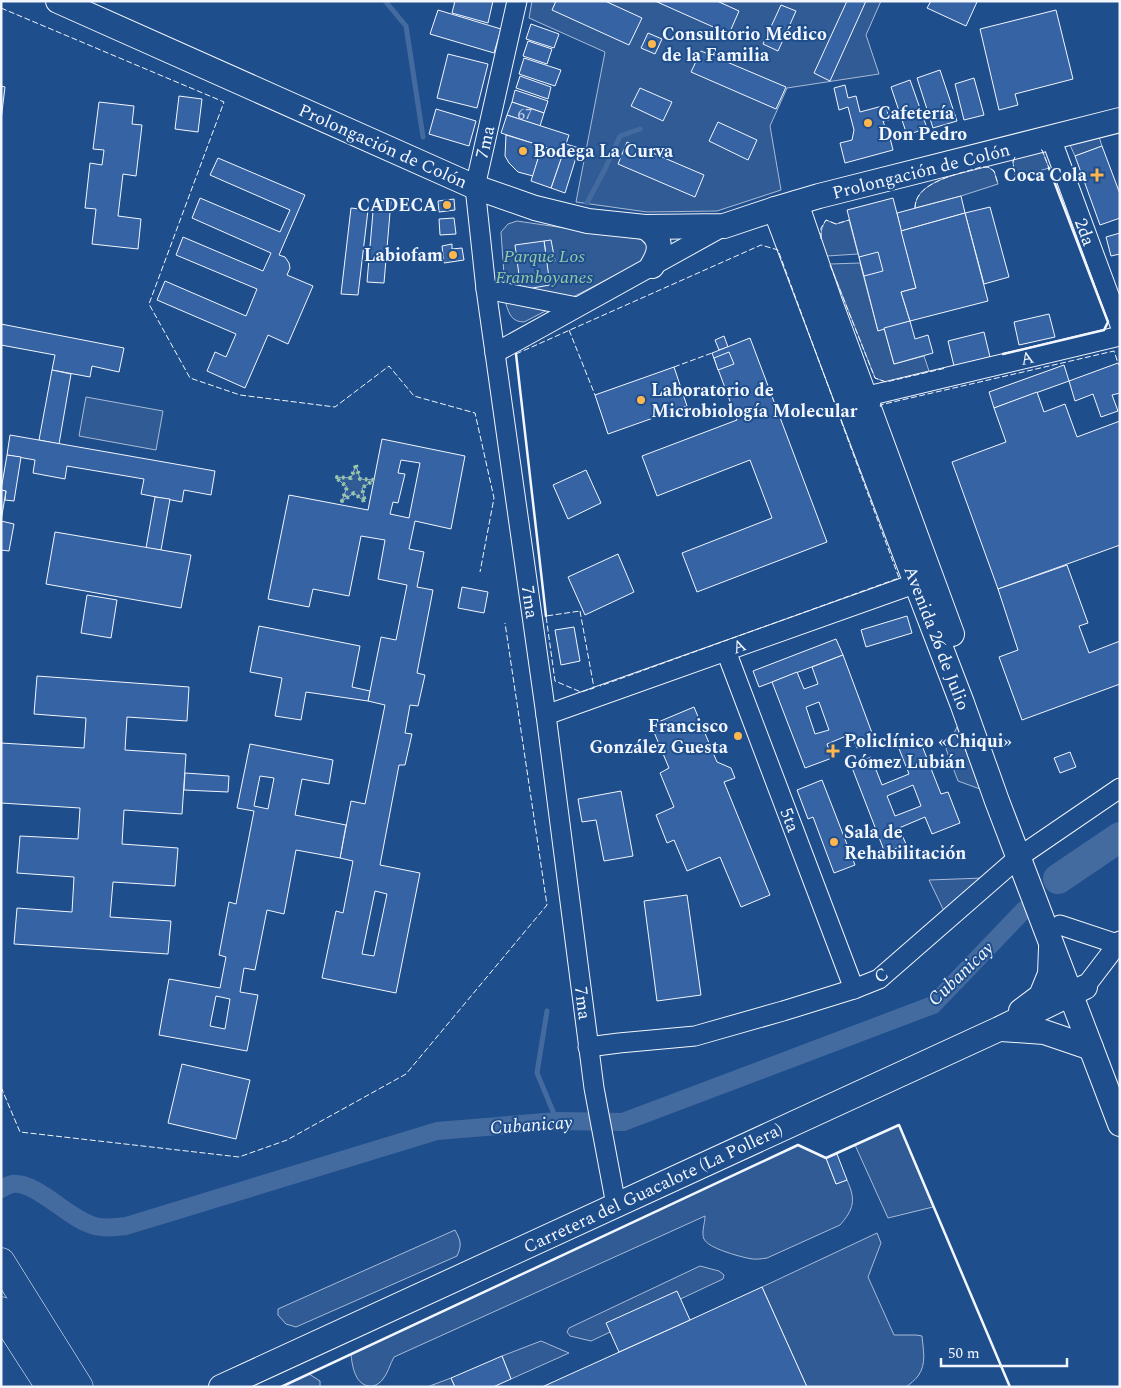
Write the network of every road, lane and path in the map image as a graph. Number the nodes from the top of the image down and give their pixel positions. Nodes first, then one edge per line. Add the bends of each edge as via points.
1 (58, 1) edge
2 (517, 1) edge
3 (1120, 120) edge
4 (1051, 138) junction
5 (475, 186) junction
6 (820, 196) junction
7 (786, 206) junction
8 (724, 226) junction
9 (645, 227) junction
10 (808, 236) junction
11 (652, 266) junction
12 (486, 289) junction
13 (577, 307) junction
14 (1120, 325) edge
15 (1120, 336) edge
16 (495, 352) junction
17 (857, 399) junction
18 (924, 580) junction
19 (726, 651) junction
20 (546, 715) junction
21 (1120, 788) edge
22 (1027, 861) junction
23 (1051, 922) junction
24 (1119, 948) edge
25 (854, 989) junction
26 (1078, 990) junction
27 (999, 1028) junction
28 (588, 1047) junction
29 (1091, 1048) junction
30 (1120, 1078) edge
31 (1120, 1124) edge
32 (616, 1205) junction
33 (1, 1262) edge
34 (1, 1311) edge
35 (62, 1383) edge
36 (221, 1387) edge

1 - 5 main road, Prolongación de Colón
2 - 5 street, 7ma
3 - 4 main road, Prolongación de Colón
4 - 6 main road, Prolongación de Colón
4 - 14 street, 2da
5 - 9 main road, Prolongación de Colón via 535,208 579,219
5 - 12 street, 7ma
6 - 7 main road, Prolongación de Colón
6 - 10 main road via 807,220
7 - 8 main road, Prolongación de Colón
7 - 10 main road, Avenida 26 de Julio
7 - 17 main road, Avenida 26 de Julio
8 - 9 main road, Prolongación de Colón
8 - 11 street, Prolongación de Colón
9 - 11 main road via 657,238 659,245
10 - 17 main road, Avenida 26 de Julio
11 - 13 street, Prolongación de Colón
12 - 13 street
12 - 16 street, 7ma
13 - 16 street, Prolongación de Colón
15 - 17 street, A
16 - 20 street, 7ma
17 - 18 main road, Avenida 26 de Julio
18 - 19 street, A
18 - 22 main road, Avenida 26 de Julio via 997,801
19 - 20 street, A
19 - 25 street, 5ta
20 - 28 street, 7ma
21 - 22 street, C
22 - 23 main road, Avenida 26 de Julio
22 - 25 street, C via 936,929 879,980
23 - 24 street
23 - 26 main road, Avenida 26 de Julio
23 - 27 main road via 1050,974 1041,996
24 - 26 street
25 - 28 street, C via 695,1036
26 - 27 main road, Carretera del Guacalote (La Pollera)
26 - 29 main road, Avenida 26 de Julio
26 - 30 main road, Avenida 26 de Julio
27 - 29 main road via 1044,1032
27 - 32 main road, Carretera del Guacalote (La Pollera)
28 - 32 street, 7ma
29 - 31 main road, Avenida 26 de Julio
32 - 36 main road, Carretera del Guacalote (La Pollera)
33 - 35 highway
34 - 35 highway

